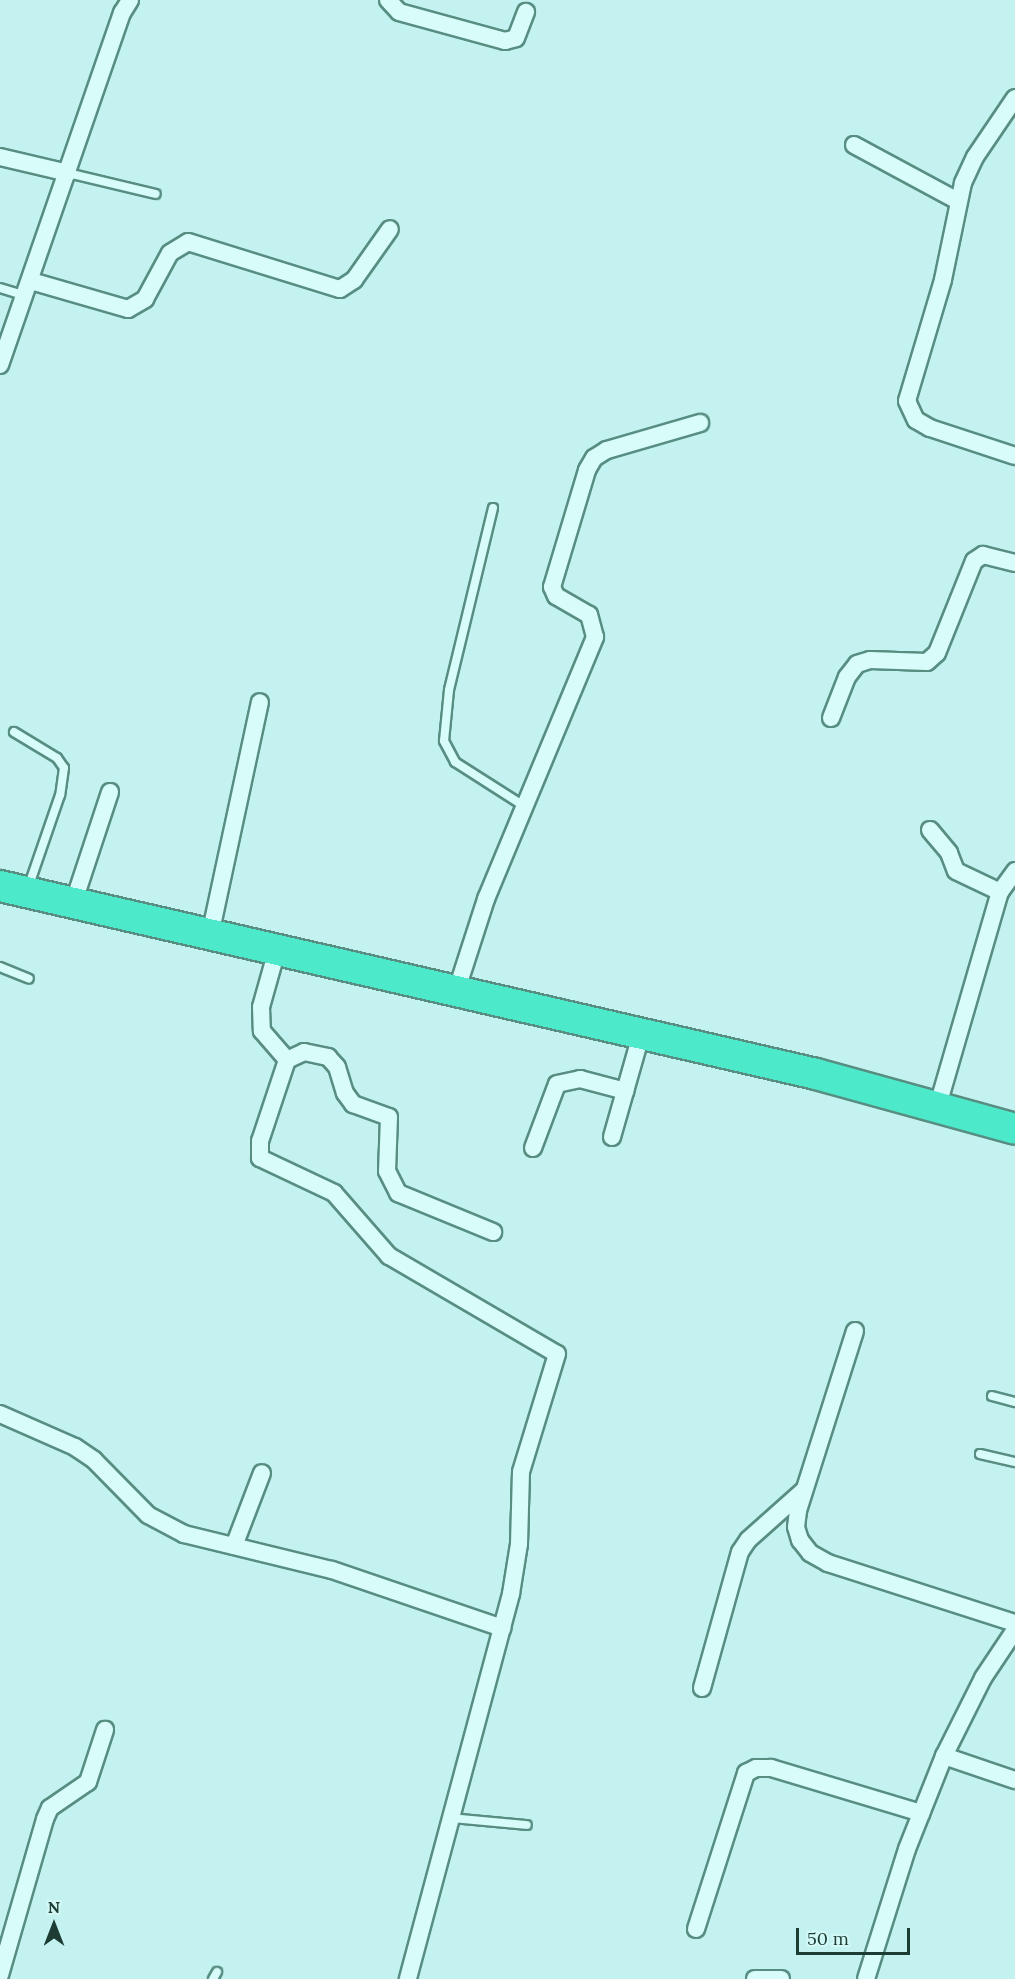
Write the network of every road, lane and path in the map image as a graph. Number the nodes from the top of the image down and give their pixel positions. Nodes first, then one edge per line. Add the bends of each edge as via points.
1 (130, 0) edge
2 (388, 0) edge
3 (526, 12) dead end
4 (1015, 98) edge
5 (854, 145) dead end
6 (0, 158) edge
7 (68, 173) junction
8 (156, 194) dead end
9 (958, 201) junction
10 (390, 229) dead end
11 (0, 288) edge
12 (29, 288) junction
13 (0, 365) edge
14 (700, 423) dead end
15 (1015, 456) edge
16 (493, 508) dead end
17 (1015, 562) edge
18 (260, 702) dead end
19 (831, 718) dead end
20 (14, 732) dead end
21 (110, 792) dead end
22 (524, 806) junction
23 (930, 830) dead end
24 (1015, 871) edge
25 (13, 890) edge
26 (1000, 892) junction
27 (73, 904) junction
28 (210, 935) junction
29 (277, 950) junction
30 (0, 967) edge
31 (29, 979) dead end
32 (456, 992) junction
33 (641, 1035) junction
34 (287, 1060) junction
35 (625, 1091) junction
36 (938, 1105) junction
37 (1015, 1129) edge
38 (612, 1137) dead end
39 (533, 1148) dead end
40 (494, 1232) dead end
41 (855, 1331) dead end
42 (992, 1396) dead end
43 (1015, 1402) edge
44 (0, 1414) edge
45 (980, 1454) dead end
46 (1015, 1462) edge
47 (262, 1473) dead end
48 (803, 1491) junction
49 (234, 1546) junction
50 (1015, 1623) edge
51 (502, 1628) junction
52 (1015, 1630) edge
53 (702, 1688) dead end
54 (105, 1730) dead end
55 (944, 1756) junction
56 (1015, 1780) edge
57 (921, 1813) junction
58 (451, 1818) junction
59 (527, 1825) dead end
60 (696, 1929) dead end
61 (0, 1975) edge
62 (408, 1979) edge
63 (755, 1979) edge
64 (781, 1979) edge
65 (866, 1979) edge

1 - 7 street via 122,13
2 - 3 street via 399,12 505,41 516,38
4 - 9 street via 975,157
5 - 9 street
6 - 7 street
7 - 8 lane
7 - 12 street
9 - 15 street via 944,280 909,388 909,410 930,428
10 - 12 street via 354,280 340,290 188,243 170,253 145,298 128,309
11 - 12 lane
12 - 13 street
14 - 22 street via 607,450 594,458 587,470 552,587 556,596 589,615 595,637
16 - 22 lane via 449,690 444,741 455,762
17 - 19 street via 983,555 974,561 937,652 927,662 870,660 857,664 847,677
18 - 28 street
20 - 25 lane via 57,758 64,768 60,795
21 - 27 street
22 - 32 street via 486,899
23 - 26 street via 949,854 956,871
24 - 26 street
25 - 27 highway
26 - 36 street
27 - 28 highway
28 - 29 highway
29 - 32 highway
29 - 34 street via 259,1016 262,1031
30 - 31 lane
32 - 33 highway
33 - 35 street
33 - 36 highway
34 - 40 street via 304,1052 328,1057 337,1067 353,1104 389,1117 387,1171 398,1193
34 - 51 street via 260,1141 260,1158 333,1193 380,1248 399,1263 557,1353 520,1472 519,1544
35 - 38 street
35 - 39 street via 580,1079 558,1084
36 - 37 highway
41 - 48 street
42 - 43 lane
44 - 49 street via 75,1447 94,1460 135,1504 164,1525
45 - 46 lane
47 - 49 street
48 - 50 street via 796,1527 810,1553 828,1563
48 - 53 street via 748,1540 740,1552
49 - 51 street via 332,1570
51 - 58 street
52 - 55 street via 983,1678
54 - 61 street via 88,1782 50,1808 45,1819
55 - 56 street
55 - 57 street
57 - 60 street via 771,1768 746,1773
57 - 65 street
58 - 59 lane
58 - 62 street
63 - 64 street

